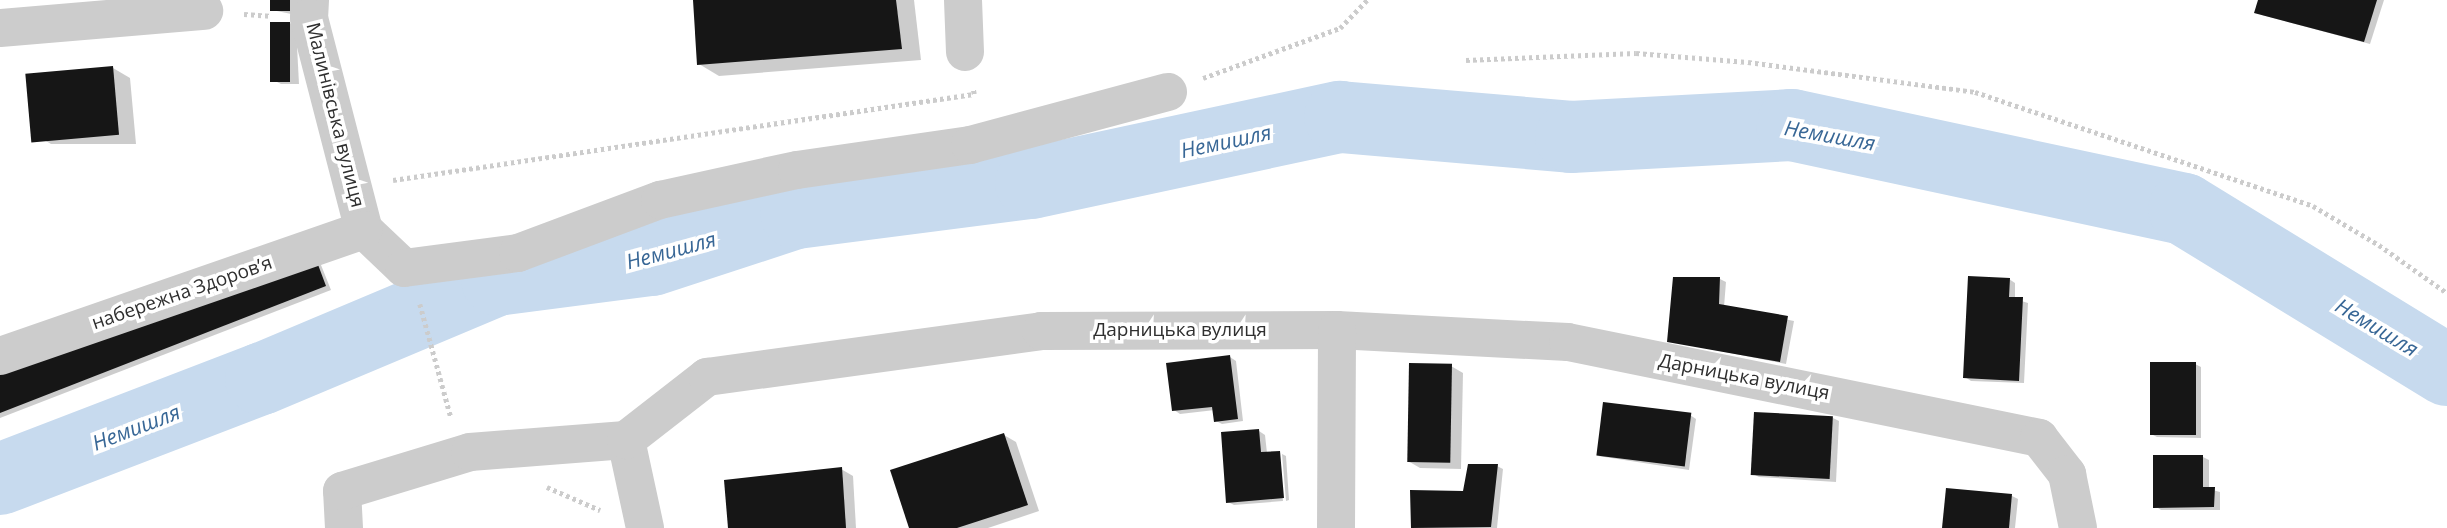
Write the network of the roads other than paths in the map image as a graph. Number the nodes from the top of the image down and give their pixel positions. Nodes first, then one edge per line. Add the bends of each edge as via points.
1 (964, 0) edge
2 (310, 9) edge
3 (204, 11) road end
4 (0, 27) edge
5 (965, 52) road end
6 (1168, 92) road end
7 (364, 230) junction
8 (1337, 330) junction
9 (0, 356) edge
10 (626, 440) junction
11 (343, 510) edge
12 (645, 528) edge
13 (1336, 528) edge
14 (2078, 528) edge

1 - 5 street
2 - 7 street, Малинівська вулиця
3 - 4 street
6 - 7 street via 970,145 797,170 660,200 518,253 404,268
7 - 9 street, набережна Здоров’я
8 - 10 street, Дарницька вулиця via 1041,331 708,377
8 - 13 street
8 - 14 street, Дарницька вулиця via 1568,342 2039,438 2067,474
10 - 11 street via 470,452
10 - 12 street

